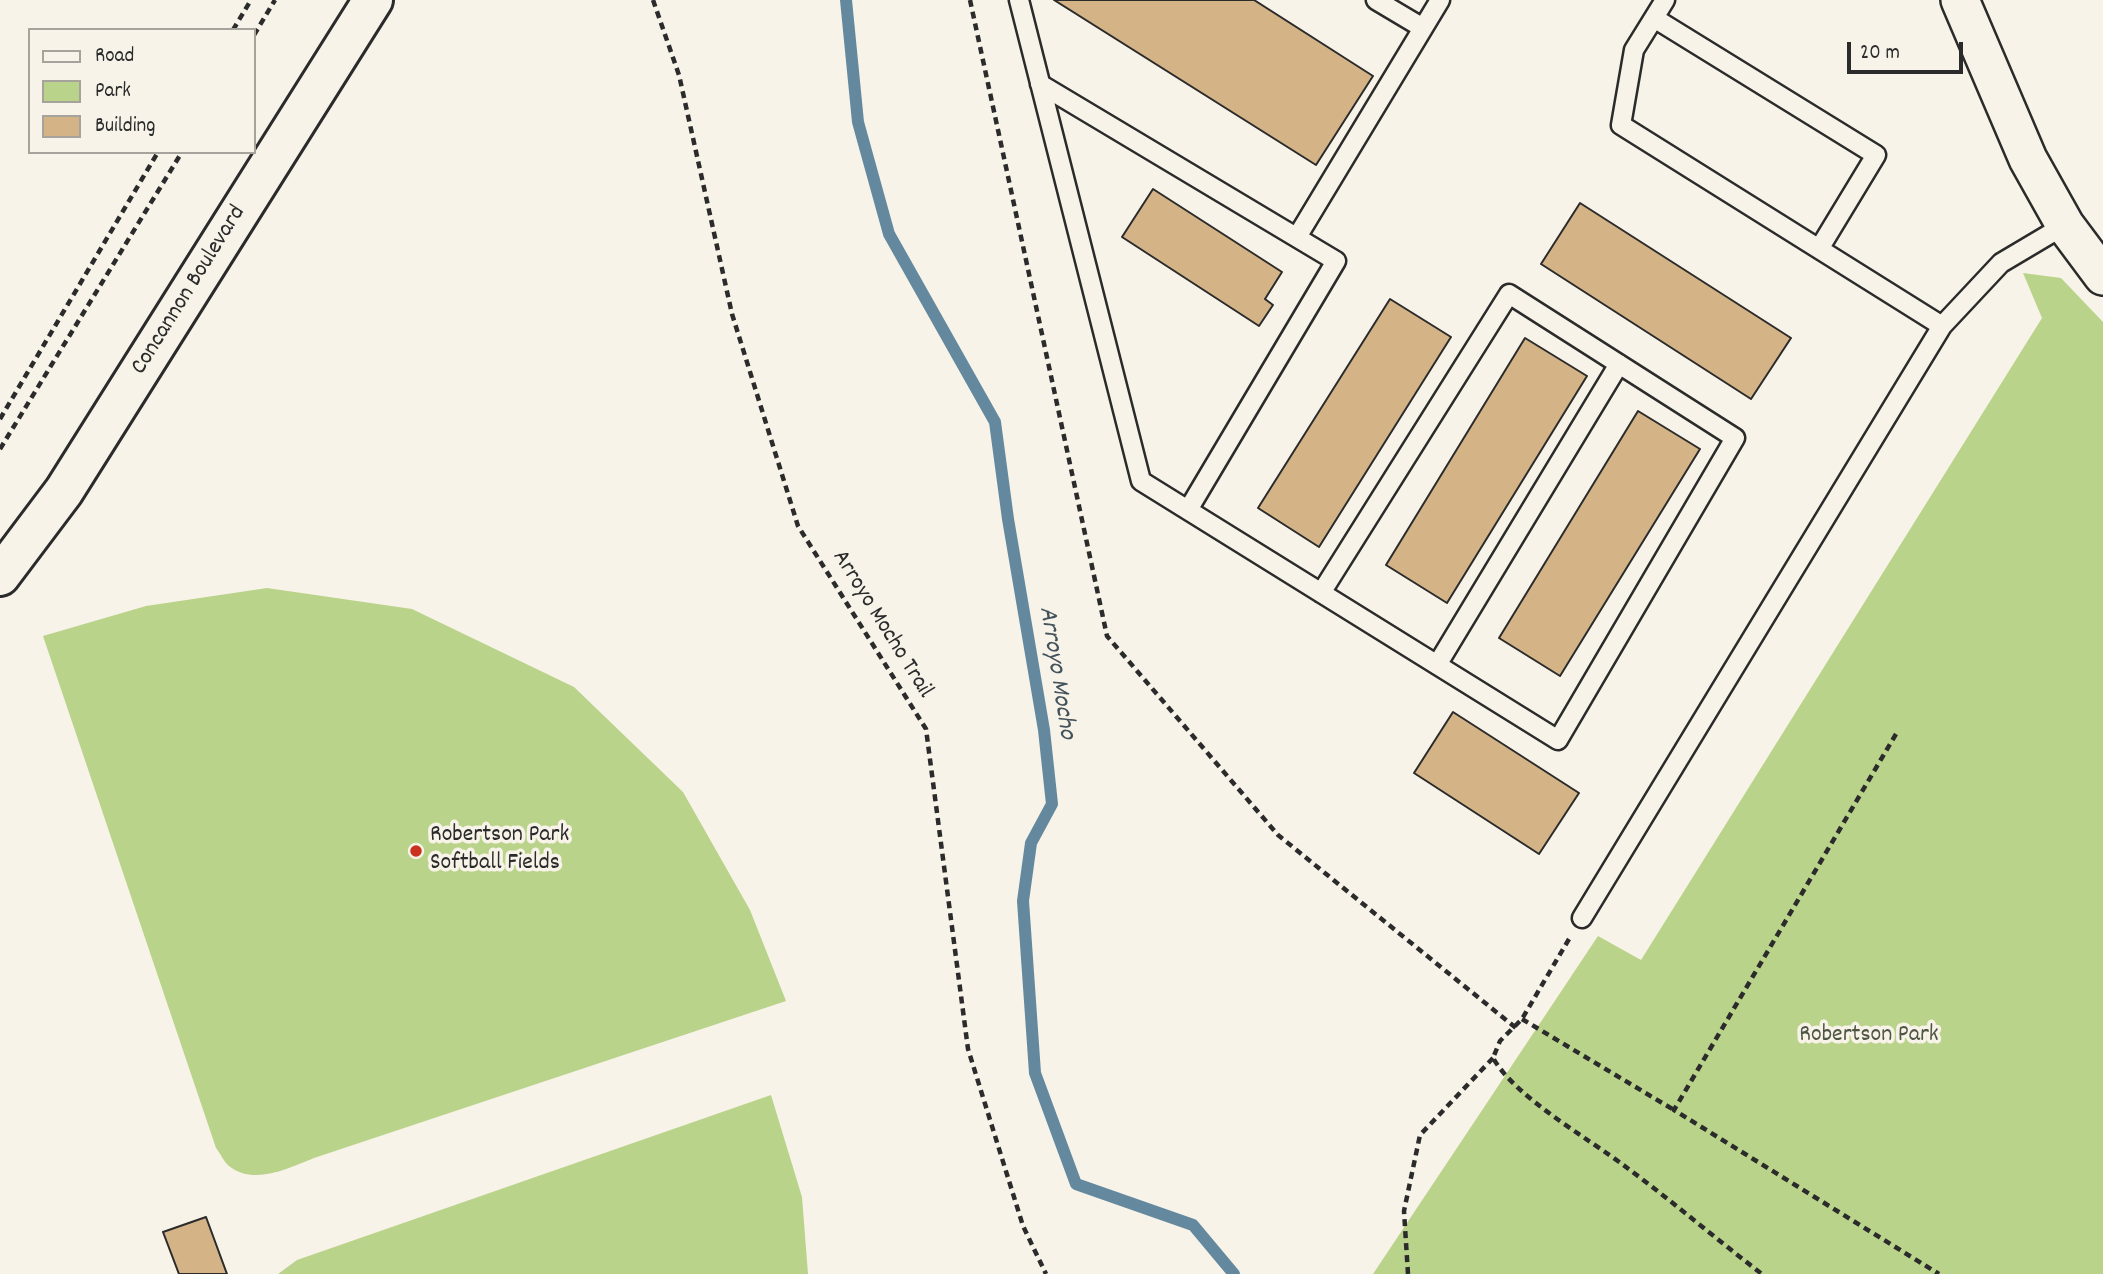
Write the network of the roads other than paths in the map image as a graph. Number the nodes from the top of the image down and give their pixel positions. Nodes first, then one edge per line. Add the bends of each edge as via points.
1 (373, 0) edge
2 (1019, 0) edge
3 (1376, 0) edge
4 (1440, 0) edge
5 (1665, 0) edge
6 (1960, 0) edge
7 (1654, 18) junction
8 (1423, 28) junction
9 (1040, 84) junction
10 (2064, 225) junction
11 (1297, 237) junction
12 (1819, 249) junction
13 (2103, 276) edge
14 (1942, 326) junction
15 (1619, 364) junction
16 (1188, 510) junction
17 (0, 576) edge
18 (1321, 593) junction
19 (1437, 665) junction
20 (1582, 918) road end

1 - 17 main road, Concannon Boulevard via 64,491
2 - 9 lane
3 - 8 lane
4 - 8 lane
5 - 7 lane
6 - 10 street via 2028,159
7 - 12 lane via 1634,50 1621,125
7 - 12 lane via 1876,155
8 - 11 lane
9 - 11 lane
9 - 16 lane via 1141,481
10 - 13 street
10 - 14 lane via 2001,264
11 - 16 lane via 1336,261
12 - 14 lane
14 - 20 lane
15 - 18 lane via 1509,294
15 - 19 lane
15 - 19 lane via 1735,438 1558,740
16 - 18 lane
18 - 19 lane

